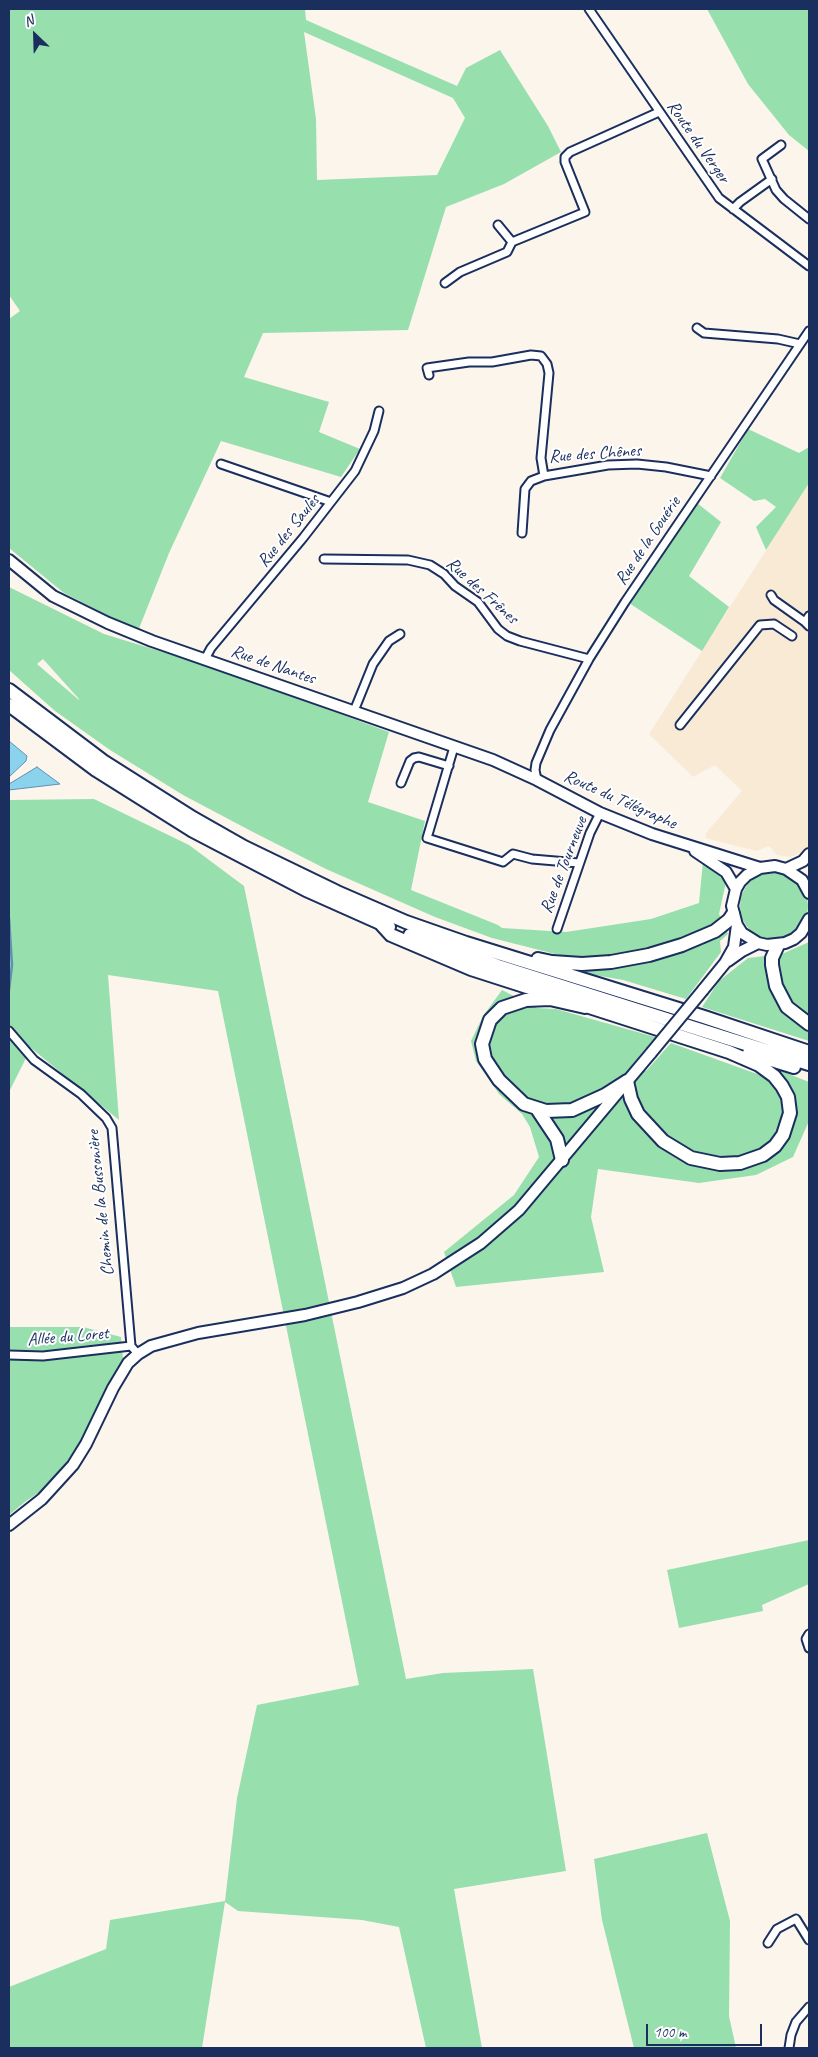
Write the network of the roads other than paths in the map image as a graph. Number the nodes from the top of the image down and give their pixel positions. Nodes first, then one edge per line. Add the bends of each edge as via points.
1 (589, 9) edge
2 (659, 112) junction
3 (782, 145) dead end
4 (772, 179) junction
5 (733, 209) junction
6 (809, 219) edge
7 (498, 225) dead end
8 (512, 242) junction
9 (809, 266) edge
10 (445, 283) dead end
11 (697, 328) dead end
12 (809, 330) edge
13 (800, 344) junction
14 (428, 375) dead end
15 (379, 411) dead end
16 (221, 464) dead end
17 (544, 476) junction
18 (711, 476) junction
19 (331, 502) junction
20 (522, 534) dead end
21 (324, 559) dead end
22 (9, 560) edge
23 (771, 595) dead end
24 (808, 621) edge
25 (400, 634) dead end
26 (792, 636) dead end
27 (205, 659) junction
28 (589, 659) junction
29 (9, 690) edge
30 (9, 705) edge
31 (354, 711) junction
32 (680, 725) dead end
33 (454, 747) junction
34 (449, 766) junction
35 (538, 780) junction
36 (401, 782) dead end
37 (600, 813) junction
38 (690, 847) junction
39 (809, 854) edge
40 (580, 863) junction
41 (760, 868) junction
42 (786, 869) junction
43 (809, 888) edge
44 (736, 890) junction
45 (809, 919) edge
46 (735, 920) junction
47 (382, 924) junction
48 (556, 929) dead end
49 (805, 933) edge
50 (758, 943) junction
51 (466, 944) junction
52 (778, 945) junction
53 (725, 963) junction
54 (585, 1007) junction
55 (809, 1024) edge
56 (645, 1025) junction
57 (9, 1031) edge
58 (809, 1052) edge
59 (809, 1064) edge
60 (809, 1071) edge
61 (627, 1081) junction
62 (537, 1109) junction
63 (562, 1160) junction
64 (134, 1350) junction
65 (9, 1355) edge
66 (9, 1525) edge
67 (809, 1634) edge
68 (809, 1648) edge
69 (809, 1940) edge
70 (768, 1943) dead end
71 (809, 2007) edge
72 (789, 2048) edge

1 - 2 street, Route du Verger
2 - 5 street, Route du Verger via 719,198
2 - 8 street via 570,152 565,162 585,212
3 - 4 street via 762,159
4 - 5 street
4 - 6 street via 784,200
5 - 9 street, Route du Verger
7 - 8 street
8 - 10 street via 507,252 460,272
11 - 13 street via 704,333
12 - 13 street, Rue de la Gouérie
13 - 18 street, Rue de la Gouérie
14 - 17 street, Rue des Chênes via 427,368 541,356 547,364 548,373 541,458
15 - 19 street, Rue des Saules via 374,431 355,471
16 - 19 street
17 - 18 street, Rue des Chênes via 608,465 637,464
17 - 20 street via 531,481 525,489
18 - 28 street, Rue de la Gouérie
19 - 27 street, Rue des Saules
21 - 28 street, Rue des Frênes via 408,560 430,565 478,602 507,636
22 - 27 main road, Rue de Nantes via 53,596 79,610
23 - 24 street
25 - 31 street via 388,641 373,664
26 - 32 street via 774,624 760,625
27 - 31 main road, Rue de Nantes
28 - 35 street, Rue de la Gouérie via 550,730 536,763
29 - 51 highway via 103,761 218,832 344,896
30 - 47 highway via 96,770 193,831 293,884
31 - 33 main road, Rue de Nantes
33 - 34 street
33 - 35 main road, Rue de Nantes
34 - 36 street via 414,758
34 - 40 street via 427,838 503,862 513,854
35 - 37 main road, Route du Télégraphe
37 - 38 main road, Route du Télégraphe
37 - 40 street, Rue de Tourneuve
38 - 41 main road, Route du Télégraphe
38 - 44 main road, Route du Télégraphe via 726,872
39 - 42 main road via 803,861
40 - 48 street, Rue de Tourneuve
41 - 42 main road, Route du Télégraphe via 775,866
41 - 44 main road via 747,875
42 - 43 main road
44 - 46 main road via 733,897
45 - 49 main road
46 - 50 main road via 742,933
46 - 51 highway via 704,936 649,955 611,962 552,962 479,941
46 - 53 main road via 734,947
47 - 54 highway via 391,935 435,955
47 - 59 highway via 498,966
49 - 52 main road
50 - 52 main road
50 - 53 main road
51 - 58 highway
52 - 55 highway via 772,958 776,986 787,1006
53 - 61 main road, bridge
54 - 56 highway
54 - 62 highway via 550,999 526,1000 502,1008 490,1020 483,1036 484,1059 515,1096
56 - 60 highway
56 - 61 highway via 759,1065 774,1076 786,1092 790,1107 788,1123 775,1146 753,1160 720,1164 698,1160 676,1150 647,1125 634,1108
57 - 64 street, Chemin de la Bussonière via 34,1060 81,1094 112,1128
61 - 62 highway via 572,1110 554,1112
61 - 63 main road
62 - 63 highway via 557,1139
63 - 64 main road via 519,1210 495,1232 456,1260 416,1282 358,1302 198,1333
64 - 65 street, Allée du Loret
64 - 66 main road via 74,1465 42,1499
67 - 68 street via 806,1639
69 - 70 street via 796,1919 776,1930
71 - 72 street via 796,2022

